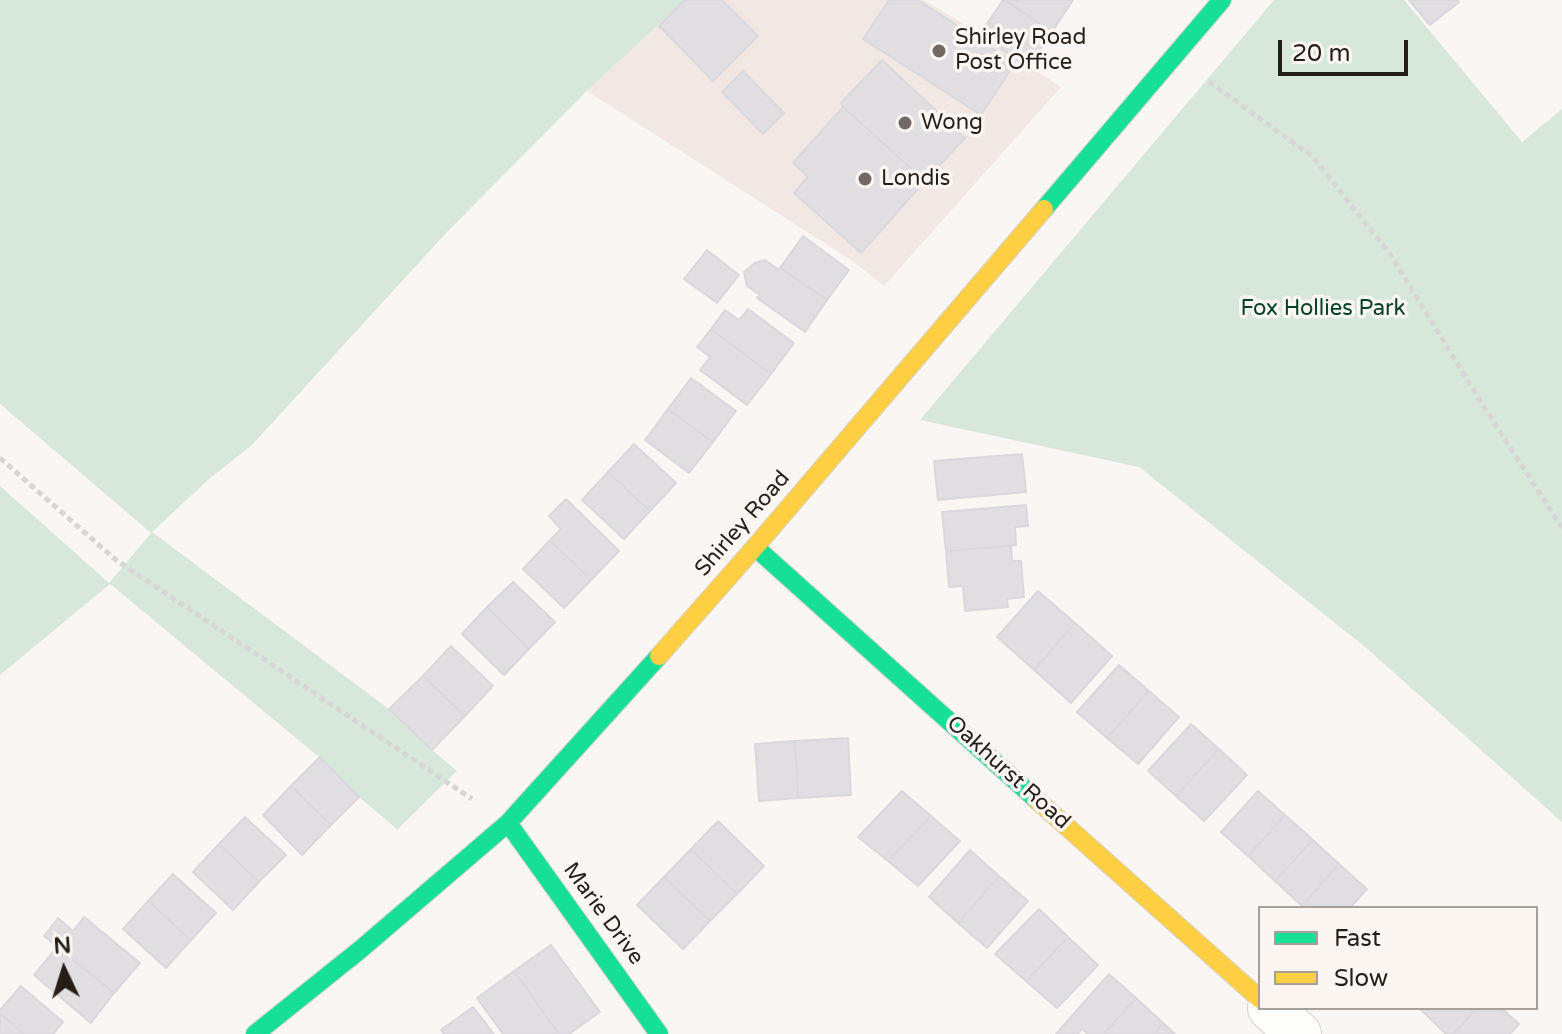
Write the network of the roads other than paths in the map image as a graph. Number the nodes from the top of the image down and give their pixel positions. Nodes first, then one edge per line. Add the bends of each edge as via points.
1 (1222, 0) edge
2 (755, 547) junction
3 (508, 823) junction
4 (1258, 997) edge
5 (1272, 1010) edge
6 (255, 1034) edge
7 (659, 1034) edge
8 (1299, 1034) edge

1 - 2 street, Shirley Road
2 - 3 street, Shirley Road
2 - 4 street, Oakhurst Road
3 - 6 street, Shirley Road
3 - 7 street, Marie Drive
5 - 8 street

